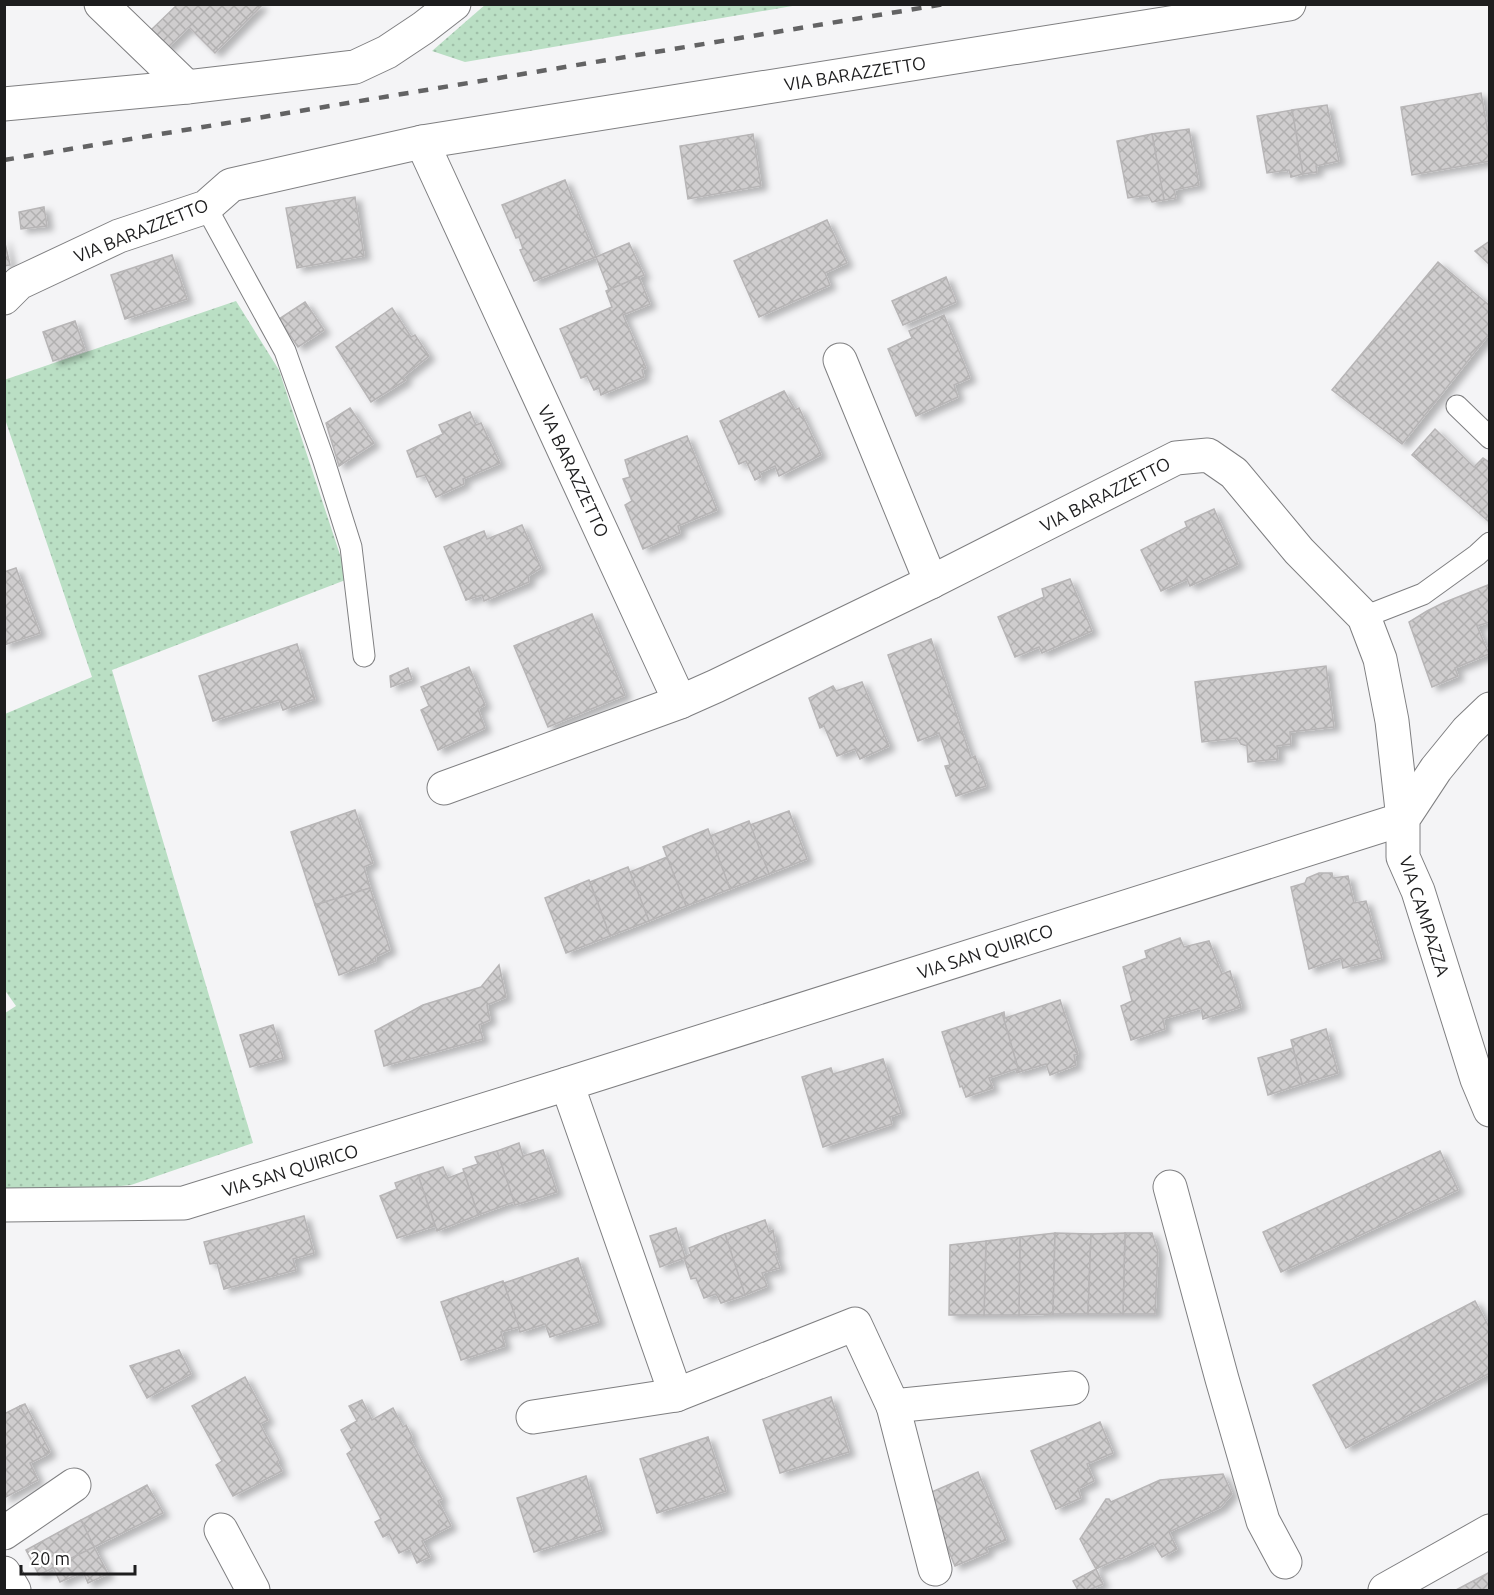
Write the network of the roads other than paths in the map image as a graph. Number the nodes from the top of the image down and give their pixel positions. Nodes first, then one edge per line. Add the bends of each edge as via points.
1 (101, 4) edge
2 (454, 4) edge
3 (1289, 4) edge
4 (187, 87) junction
5 (4, 104) edge
6 (422, 142) junction
7 (206, 207) junction
8 (4, 297) edge
9 (840, 360) dead end
10 (1457, 406) dead end
11 (1490, 438) edge
12 (1490, 543) edge
13 (931, 582) junction
14 (1364, 616) junction
15 (364, 656) dead end
16 (680, 702) junction
17 (1490, 709) edge
18 (444, 788) dead end
19 (1403, 819) junction
20 (567, 1084) junction
21 (1490, 1110) edge
22 (1170, 1187) dead end
23 (4, 1205) edge
24 (1072, 1388) dead end
25 (676, 1395) junction
26 (892, 1406) junction
27 (533, 1418) dead end
28 (74, 1485) dead end
29 (221, 1530) dead end
30 (1490, 1531) edge
31 (4, 1533) edge
32 (1285, 1562) dead end
33 (935, 1569) dead end
34 (4, 1573) edge
35 (14, 1590) edge
36 (253, 1590) edge
37 (1385, 1590) edge

1 - 4 street
2 - 4 street via 387,52 355,67
3 - 6 street, VIA BARAZZETTO
4 - 5 street
6 - 7 street, VIA BARAZZETTO via 231,184
6 - 16 street, VIA BARAZZETTO
7 - 8 street, VIA BARAZZETTO via 119,236 19,283
7 - 15 lane via 285,351 351,547
9 - 13 street
10 - 11 lane
12 - 14 lane via 1424,594
13 - 14 street, VIA BARAZZETTO via 1176,458 1208,455 1234,473 1299,551
13 - 16 street, VIA BARAZZETTO
14 - 19 street, VIA BARAZZETTO via 1380,659 1392,721
16 - 18 street, VIA BARAZZETTO
17 - 19 street via 1467,730 1436,769
19 - 20 street, VIA SAN QUIRICO
19 - 21 street, VIA CAMPAZZA via 1403,857 1418,891
20 - 23 street, VIA SAN QUIRICO via 184,1203
20 - 25 street
22 - 32 street via 1263,1521
24 - 26 street
25 - 26 street via 855,1324
25 - 27 street
26 - 33 street
28 - 31 street
29 - 36 street
30 - 37 street
34 - 35 street

